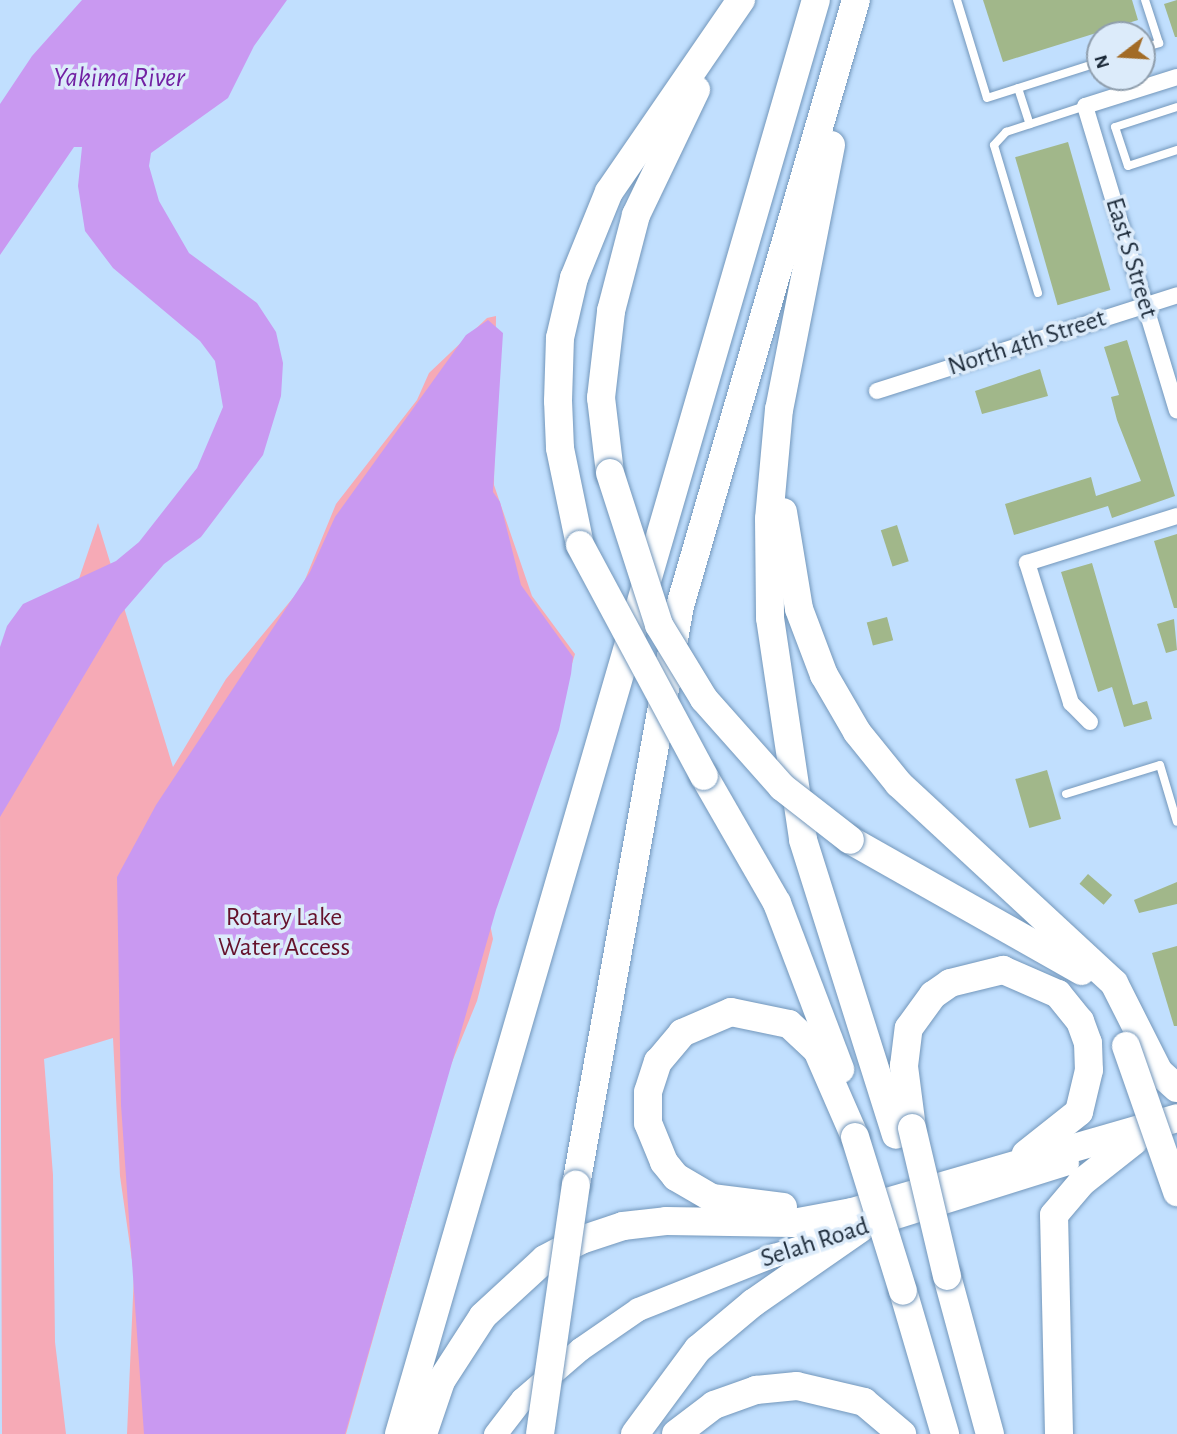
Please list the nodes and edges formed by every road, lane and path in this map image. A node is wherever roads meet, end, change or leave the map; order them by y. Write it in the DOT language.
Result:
graph roads {
  1 [pos="741,0"];
  2 [pos="748,0"];
  3 [pos="816,0"];
  4 [pos="858,0"];
  5 [pos="957,0"];
  6 [pos="1146,0"];
  7 [pos="1152,21"];
  8 [pos="1086,66"];
  9 [pos="1177,77"];
  10 [pos="1018,88"];
  11 [pos="1084,106"];
  12 [pos="1177,107"];
  13 [pos="1030,124"];
  14 [pos="1177,150"];
  15 [pos="1038,293"];
  16 [pos="1177,295"];
  17 [pos="1144,305"];
  18 [pos="877,391"];
  19 [pos="779,409"];
  20 [pos="1177,410"];
  21 [pos="1177,516"];
  22 [pos="1090,722"];
  23 [pos="1066,794"];
  24 [pos="1177,822"];
  25 [pos="1177,1088"];
  26 [pos="1177,1118"];
  27 [pos="1177,1128"];
  28 [pos="904,1131"];
  29 [pos="855,1137"];
  30 [pos="1134,1141"];
  31 [pos="962,1190"];
  32 [pos="1177,1192"];
  33 [pos="831,1214"];
  34 [pos="861,1228"];
  35 [pos="1055,1394"];
  36 [pos="990,1433"];
  37 [pos="399,1434"];
  38 [pos="423,1434"];
  39 [pos="495,1434"];
  40 [pos="540,1434"];
  41 [pos="635,1434"];
  42 [pos="676,1434"];
  43 [pos="902,1434"];
  44 [pos="945,1434"];
  45 [pos="1059,1434"];
  46 [pos="1064,1434"];
  1 -- 29 [label="highway, bridge"];
  2 -- 32 [label="highway, bridge"];
  3 -- 37 [label="highway"];
  4 -- 19 [label="highway"];
  4 -- 40 [label="highway, bridge"];
  5 -- 10 [label="lane"];
  6 -- 7 [label="lane"];
  8 -- 10 [label="lane"];
  9 -- 11 [label="street"];
  10 -- 13 [label="lane"];
  11 -- 13 [label="lane"];
  11 -- 17 [label="street, East S Street"];
  12 -- 14 [label="lane"];
  13 -- 15 [label="lane"];
  16 -- 17 [label="street, North 4th Street"];
  17 -- 18 [label="street, North 4th Street"];
  17 -- 20 [label="street, East S Street"];
  19 -- 25 [label="highway"];
  19 -- 28 [label="highway"];
  21 -- 22 [label="street"];
  23 -- 24 [label="lane"];
  26 -- 31 [label="highway"];
  27 -- 30 [label="main road, Selah Road"];
  28 -- 31 [label="highway"];
  28 -- 36 [label="highway"];
  29 -- 33 [label="highway"];
  29 -- 44 [label="highway, bridge"];
  30 -- 31 [label="main road, Selah Road"];
  30 -- 35 [label="highway"];
  31 -- 33 [label="highway"];
  31 -- 34 [label="main road, Selah Road"];
  33 -- 38 [label="highway"];
  34 -- 39 [label="main road, Selah Road"];
  34 -- 41 [label="highway"];
  35 -- 45 [label="highway"];
  35 -- 46 [label="highway"];
  42 -- 43 [label="highway"];
}
